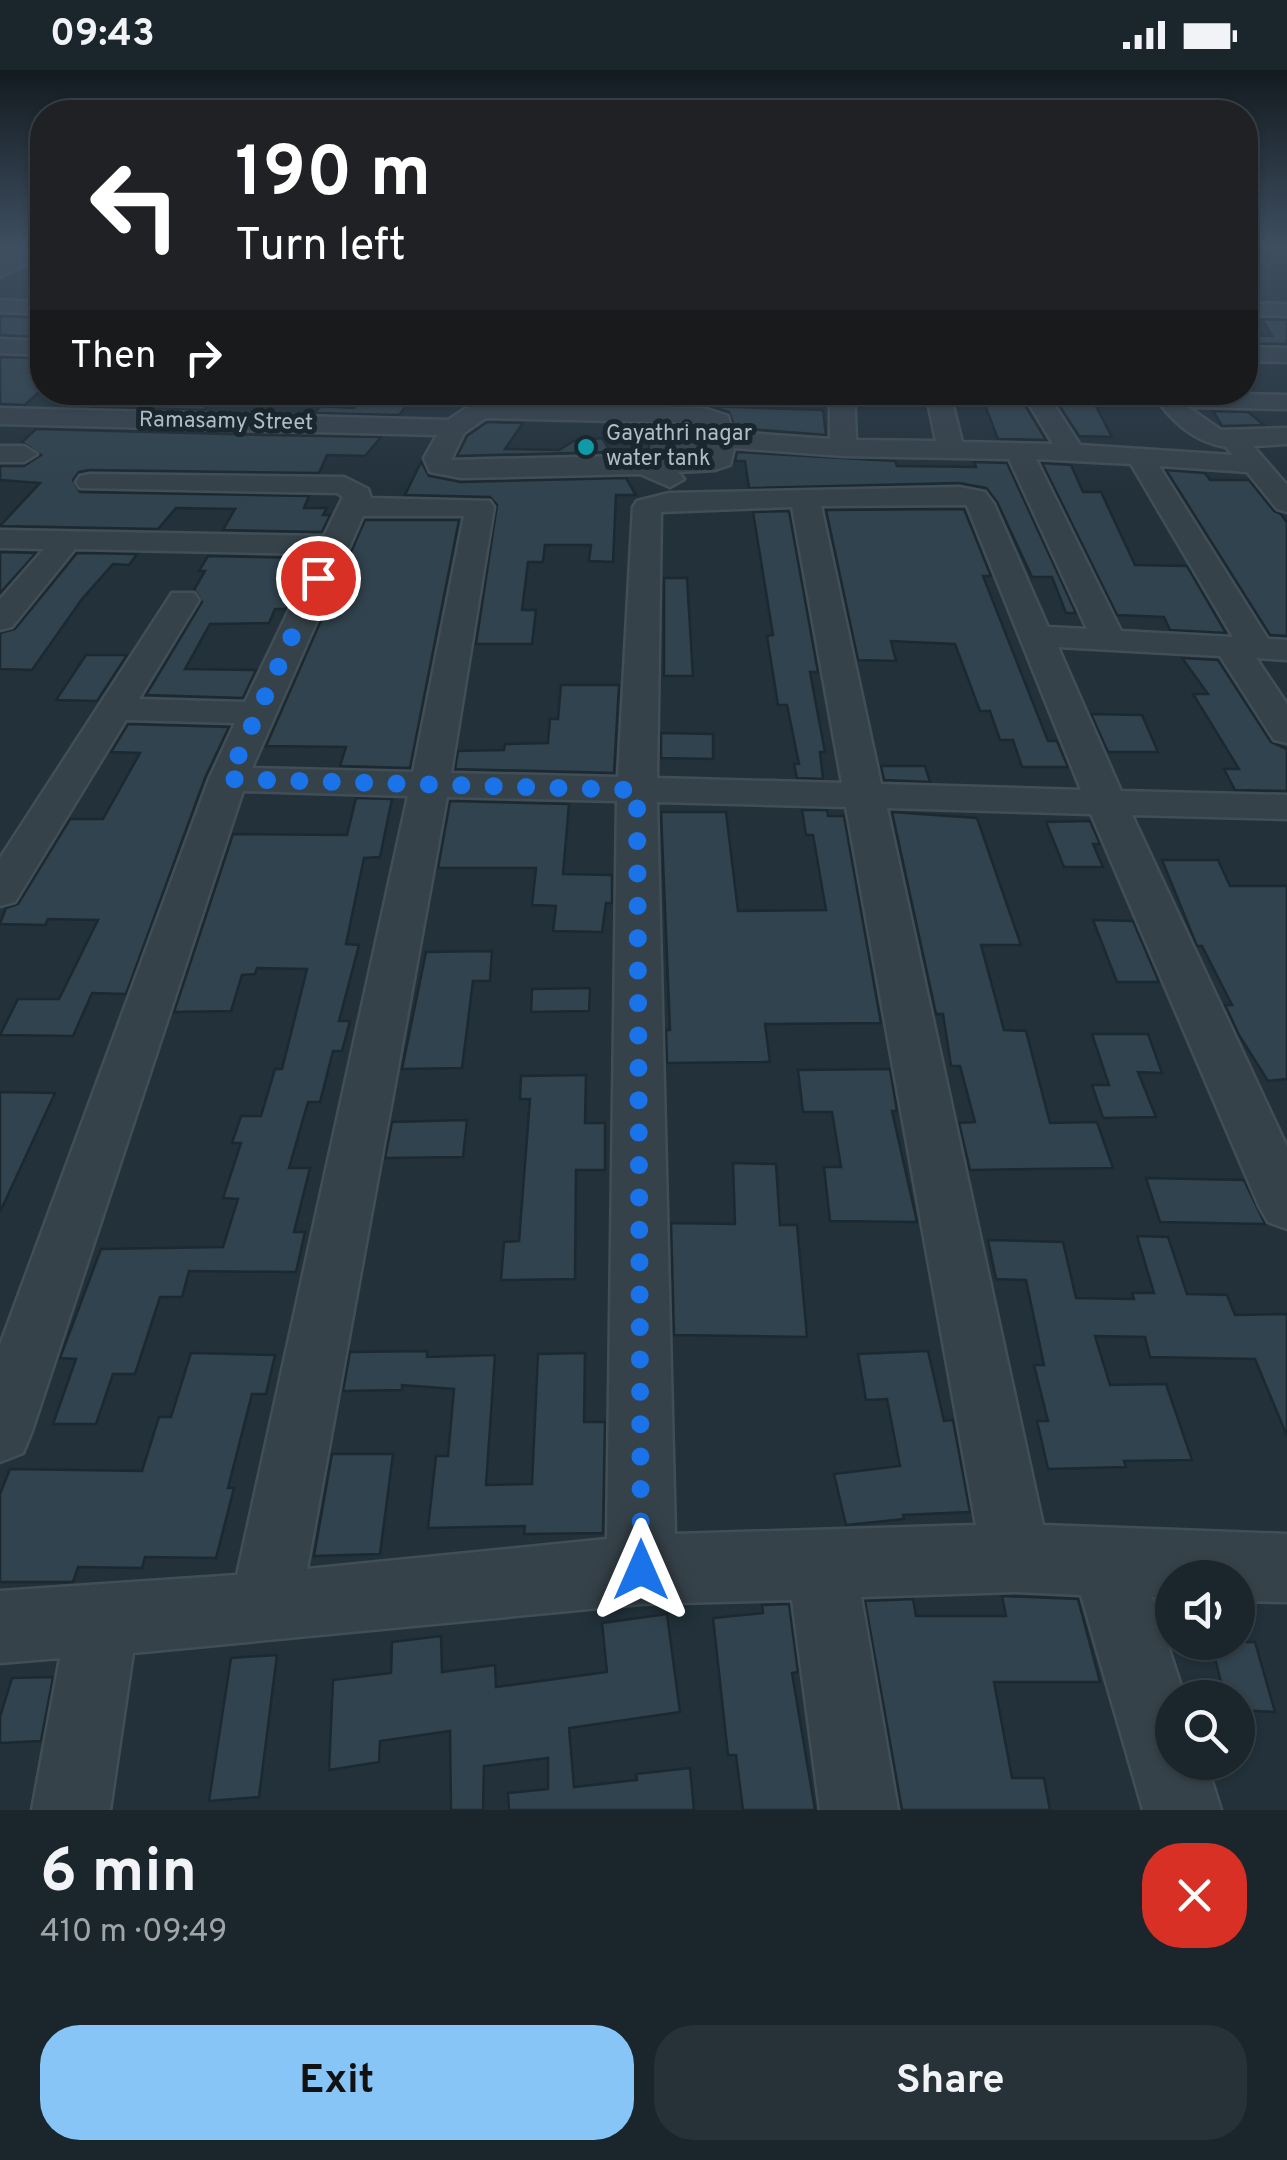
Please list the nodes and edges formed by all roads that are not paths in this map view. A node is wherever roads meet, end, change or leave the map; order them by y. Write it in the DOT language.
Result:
graph roads {
  1 [pos="0,346"];
  2 [pos="30,347"];
  3 [pos="1258,355"];
  4 [pos="1287,356"];
  5 [pos="1258,401"];
  6 [pos="1287,402"];
  7 [pos="264,405"];
  8 [pos="542,405"];
  9 [pos="842,405"];
  10 [pos="941,405"];
  11 [pos="1042,405"];
  12 [pos="1174,405"];
  13 [pos="552,412"];
  14 [pos="0,416"];
  15 [pos="253,422"];
  16 [pos="453,428"];
  17 [pos="1287,436"];
  18 [pos="720,439"];
  19 [pos="1233,440"];
  20 [pos="843,448"];
  21 [pos="951,449"];
  22 [pos="1018,450"];
  23 [pos="1070,452"];
  24 [pos="1138,456"];
  25 [pos="1256,465"];
  26 [pos="645,466"];
  27 [pos="90,482"];
  28 [pos="204,484"];
  29 [pos="1036,488"];
  30 [pos="969,496"];
  31 [pos="805,499"];
  32 [pos="707,500"];
  33 [pos="1287,503"];
  34 [pos="343,526"];
  35 [pos="0,539"];
  36 [pos="67,540"];
  37 [pos="0,572"];
  38 [pos="37,574"];
  39 [pos="182,600"];
  40 [pos="0,620"];
  41 [pos="1036,636"];
  42 [pos="1109,641"];
  43 [pos="1258,649"];
  44 [pos="115,709"];
  45 [pos="259,712"];
  46 [pos="1287,732"];
  47 [pos="228,779"];
  48 [pos="430,784"];
  49 [pos="637,790"];
  50 [pos="864,796"];
  51 [pos="1106,802"];
  52 [pos="1287,806"];
  53 [pos="0,892"];
  54 [pos="1287,1206"];
  55 [pos="0,1431"];
  56 [pos="1016,1558"];
  57 [pos="1106,1561"];
  58 [pos="820,1562"];
  59 [pos="1287,1568"];
  60 [pos="641,1570"];
  61 [pos="265,1608"];
  62 [pos="102,1620"];
  63 [pos="0,1627"];
  64 [pos="71,1810"];
  65 [pos="860,1810"];
  66 [pos="1182,1810"];
  1 -- 2 [label="street"];
  3 -- 4 [label="street"];
  5 -- 6 [label="street"];
  7 -- 15 [label="street"];
  8 -- 13 [label="street"];
  9 -- 20 [label="street"];
  10 -- 21 [label="street"];
  11 -- 23 [label="street"];
  12 -- 19 [label="street"];
  13 -- 16 [label="street"];
  13 -- 18 [label="street"];
  14 -- 15 [label="street, Ramasamy Street"];
  15 -- 16 [label="street, Ramasamy Street"];
  15 -- 28 [label="street"];
  16 -- 26 [label="street"];
  17 -- 19 [label="street"];
  18 -- 20 [label="street"];
  18 -- 26 [label="street"];
  19 -- 25 [label="street"];
  20 -- 21 [label="street"];
  21 -- 22 [label="street"];
  22 -- 23 [label="street"];
  22 -- 29 [label="street"];
  23 -- 24 [label="street"];
  24 -- 25 [label="street"];
  24 -- 43 [label="street"];
  25 -- 33 [label="street"];
  26 -- 32 [label="street"];
  27 -- 28 [label="street"];
  28 -- 34 [label="street"];
  29 -- 30 [label="street"];
  29 -- 42 [label="street"];
  30 -- 31 [label="street"];
  30 -- 41 [label="street"];
  31 -- 32 [label="street"];
  31 -- 50 [label="street"];
  32 -- 49 [label="street"];
  34 -- 36 [label="street"];
  34 -- 45 [label="street"];
  34 -- 48 [label="street"];
  35 -- 36 [label="street"];
  36 -- 38 [label="street"];
  37 -- 38 [label="street"];
  38 -- 40 [label="street"];
  39 -- 44 [label="street"];
  41 -- 42 [label="street"];
  41 -- 51 [label="street"];
  42 -- 43 [label="street"];
  43 -- 46 [label="street"];
  44 -- 45 [label="street"];
  44 -- 53 [label="street"];
  45 -- 47 [label="street"];
  47 -- 48 [label="street"];
  47 -- 55 [label="street"];
  48 -- 49 [label="street"];
  48 -- 61 [label="street"];
  49 -- 50 [label="street"];
  49 -- 60 [label="street"];
  50 -- 51 [label="street"];
  50 -- 56 [label="street"];
  51 -- 52 [label="street"];
  51 -- 54 [label="street"];
  56 -- 57 [label="street"];
  56 -- 58 [label="street"];
  57 -- 59 [label="street"];
  57 -- 66 [label="street"];
  58 -- 60 [label="street"];
  58 -- 65 [label="street"];
  60 -- 61 [label="street"];
  61 -- 62 [label="street"];
  62 -- 63 [label="street"];
  62 -- 64 [label="street"];
}
